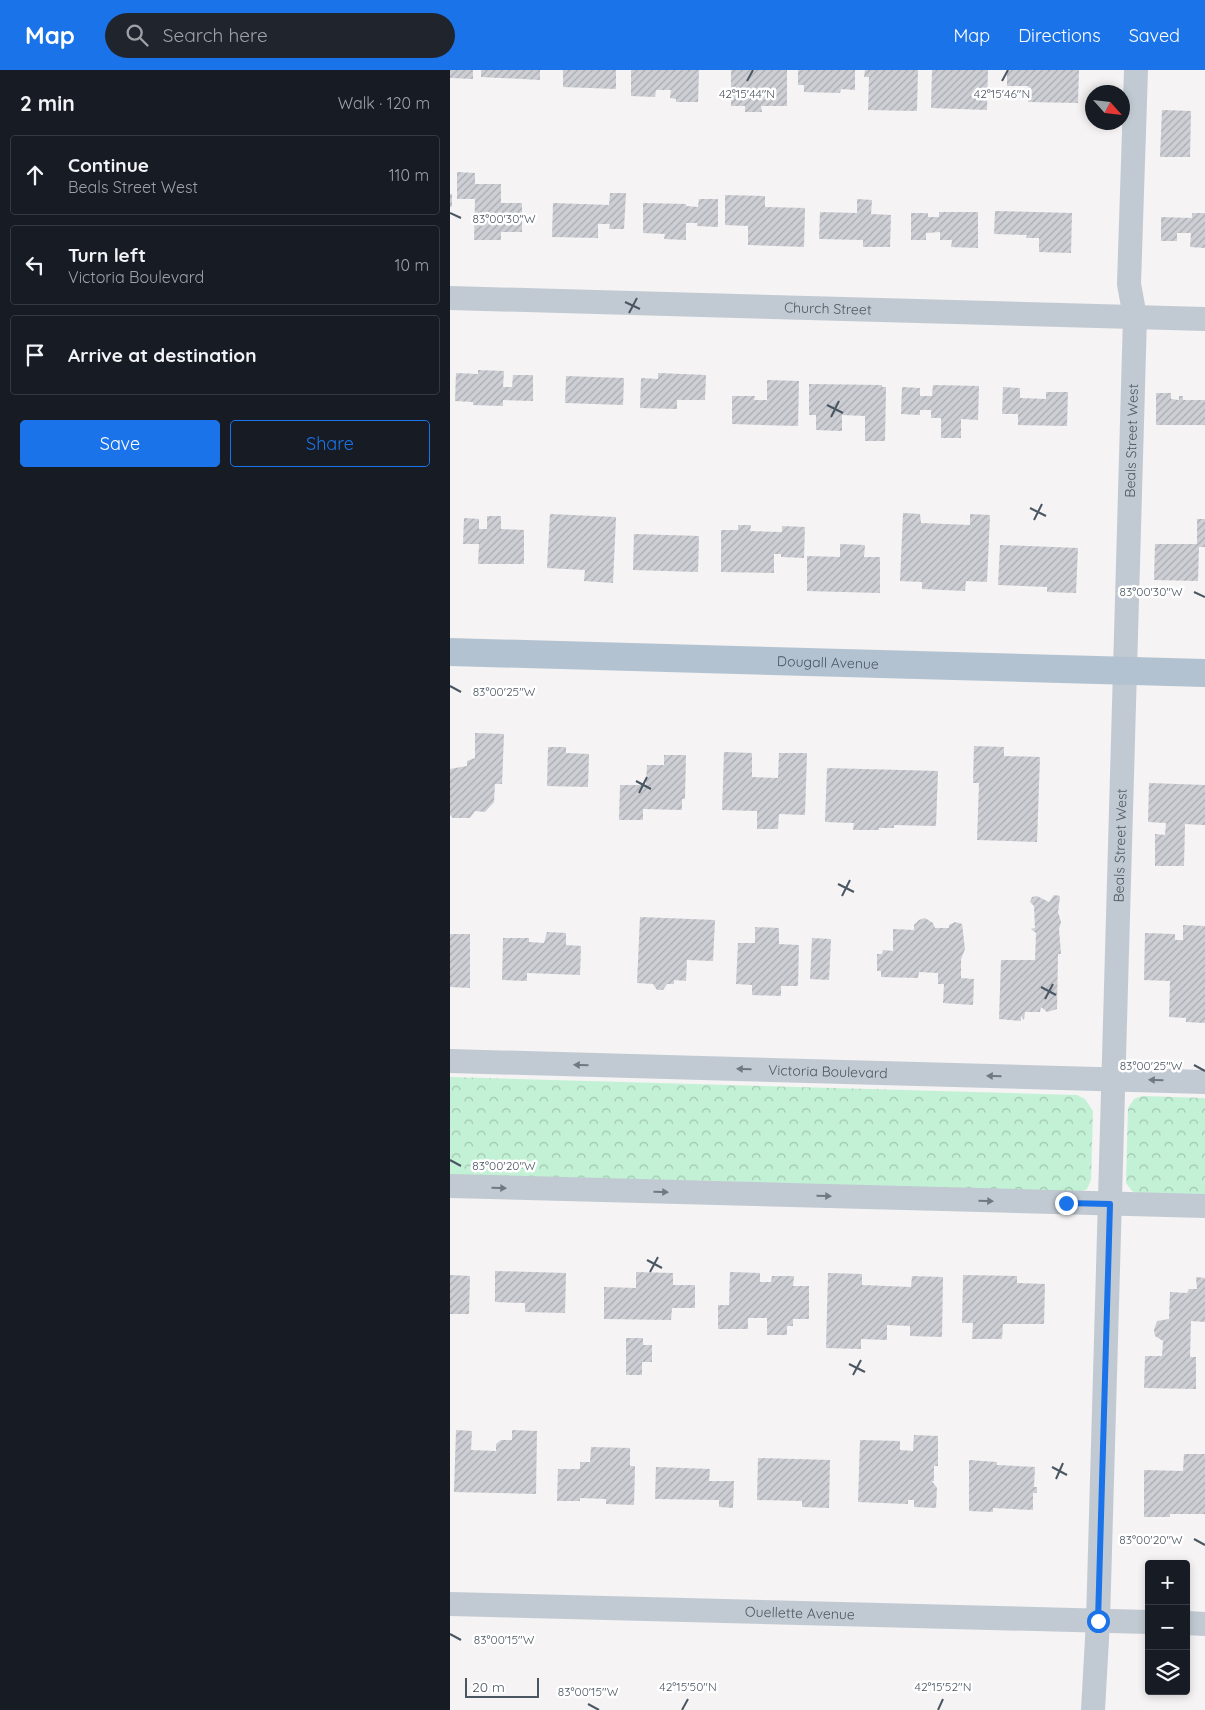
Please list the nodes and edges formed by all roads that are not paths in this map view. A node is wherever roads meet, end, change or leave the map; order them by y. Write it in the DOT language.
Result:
graph roads {
  1 [pos="1136,70"];
  2 [pos="450,298"];
  3 [pos="1135,317"];
  4 [pos="1205,319"];
  5 [pos="450,652"];
  6 [pos="1125,671"];
  7 [pos="1205,674"];
  8 [pos="450,1061"];
  9 [pos="1113,1079"];
  10 [pos="1205,1082"];
  11 [pos="450,1186"];
  12 [pos="1110,1204"];
  13 [pos="1205,1206"];
  14 [pos="450,1604"];
  15 [pos="1098,1621"];
  16 [pos="1145,1622"];
  17 [pos="1190,1623"];
  18 [pos="1205,1624"];
  19 [pos="1093,1710"];
  1 -- 3 [label="street, Beals Street West"];
  2 -- 3 [label="street, Church Street"];
  3 -- 4 [label="street, Church Street"];
  3 -- 6 [label="street, Beals Street West"];
  5 -- 6 [label="main road, Dougall Avenue"];
  6 -- 7 [label="main road, Dougall Avenue"];
  6 -- 9 [label="street, Beals Street West"];
  9 -- 8 [label="street, Victoria Boulevard, one-way"];
  10 -- 9 [label="street, Victoria Boulevard, one-way"];
  9 -- 12 [label="street, Beals Street West"];
  11 -- 12 [label="street, one-way"];
  12 -- 13 [label="street"];
  12 -- 15 [label="street, Beals Street West"];
  14 -- 15 [label="street, Ouellette Avenue"];
  15 -- 16 [label="street, Ouellette Avenue"];
  15 -- 19 [label="street, Beals Street West"];
  17 -- 18 [label="street"];
}
